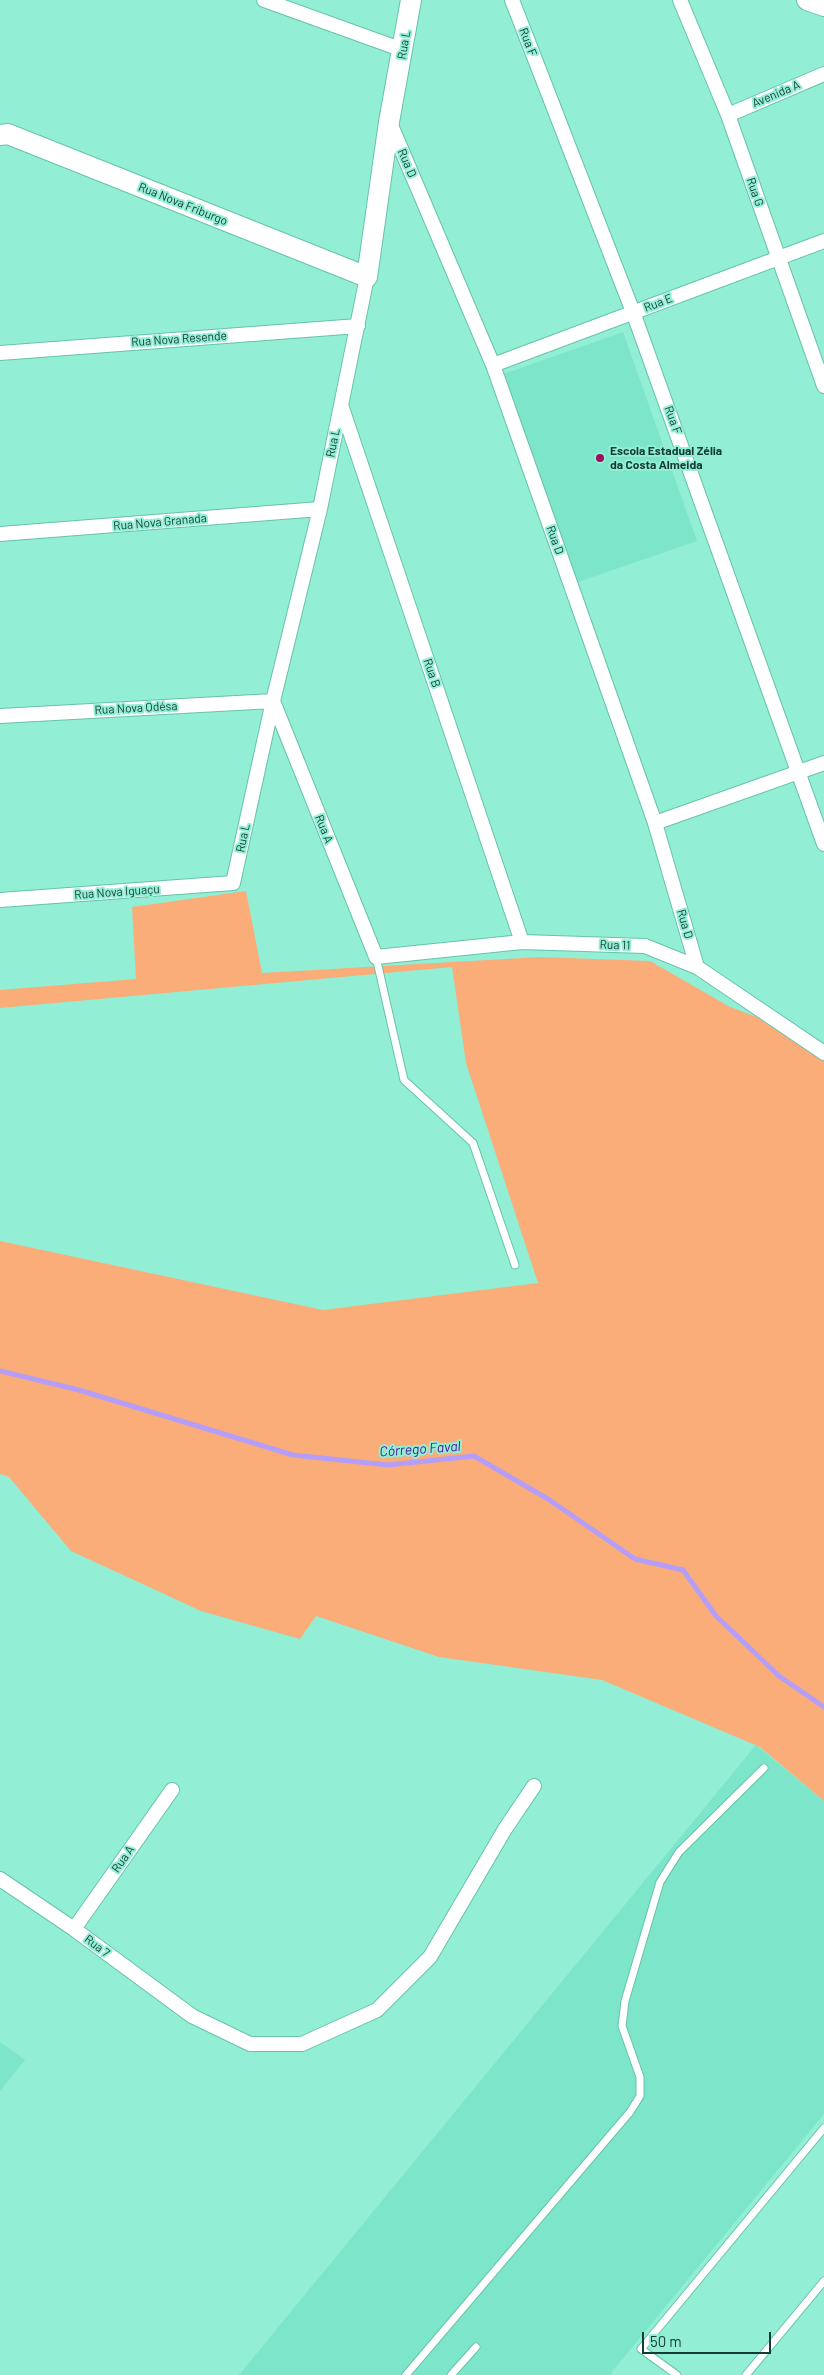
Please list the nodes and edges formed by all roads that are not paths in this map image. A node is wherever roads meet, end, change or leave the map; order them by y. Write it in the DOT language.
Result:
graph roads {
  1 [pos="264,0"];
  2 [pos="411,0"];
  3 [pos="512,0"];
  4 [pos="680,0"];
  5 [pos="807,0"];
  6 [pos="824,6"];
  7 [pos="403,50"];
  8 [pos="824,74"];
  9 [pos="728,115"];
  10 [pos="389,122"];
  11 [pos="3,133"];
  12 [pos="824,241"];
  13 [pos="778,258"];
  14 [pos="367,277"];
  15 [pos="633,312"];
  16 [pos="358,326"];
  17 [pos="0,353"];
  18 [pos="493,365"];
  19 [pos="824,386"];
  20 [pos="341,405"];
  21 [pos="320,509"];
  22 [pos="0,534"];
  23 [pos="273,701"];
  24 [pos="0,716"];
  25 [pos="824,763"];
  26 [pos="800,772"];
  27 [pos="655,823"];
  28 [pos="824,844"];
  29 [pos="234,883"];
  30 [pos="0,900"];
  31 [pos="522,942"];
  32 [pos="376,957"];
  33 [pos="697,967"];
  34 [pos="824,1053"];
  35 [pos="516,1265"];
  36 [pos="764,1768"];
  37 [pos="534,1786"];
  38 [pos="172,1790"];
  39 [pos="0,1879"];
  40 [pos="74,1929"];
  41 [pos="824,2128"];
  42 [pos="824,2281"];
  43 [pos="476,2347"];
  44 [pos="406,2375"];
  45 [pos="451,2375"];
  46 [pos="676,2375"];
  47 [pos="746,2375"];
  1 -- 7 [label="street"];
  2 -- 7 [label="street, Rua L"];
  3 -- 15 [label="street, Rua F"];
  4 -- 9 [label="street, Rua G"];
  5 -- 6 [label="street"];
  7 -- 10 [label="street, Rua L"];
  8 -- 9 [label="street, Avenida A"];
  9 -- 13 [label="street, Rua G"];
  10 -- 14 [label="street, Rua L"];
  10 -- 18 [label="street, Rua D"];
  11 -- 14 [label="street, Rua Nova Friburgo"];
  12 -- 13 [label="street, Rua E"];
  13 -- 15 [label="street, Rua E"];
  13 -- 19 [label="street, Rua G"];
  14 -- 16 [label="street, Rua L"];
  15 -- 18 [label="street, Rua E"];
  15 -- 26 [label="street, Rua F"];
  16 -- 17 [label="street, Rua Nova Resende"];
  16 -- 20 [label="street, Rua L"];
  18 -- 27 [label="street, Rua D"];
  20 -- 21 [label="street, Rua L"];
  20 -- 31 [label="street, Rua B"];
  21 -- 22 [label="street, Rua Nova Granada"];
  21 -- 23 [label="street, Rua L"];
  23 -- 24 [label="street, Rua Nova Odésa"];
  23 -- 29 [label="street, Rua L"];
  23 -- 32 [label="street, Rua A"];
  25 -- 26 [label="street"];
  26 -- 27 [label="street"];
  26 -- 28 [label="street, Rua F"];
  27 -- 33 [label="street, Rua D"];
  29 -- 30 [label="street, Rua Nova Iguaçu"];
  31 -- 32 [label="street, Rua 11"];
  31 -- 33 [label="street, Rua 11"];
  32 -- 35 [label="lane"];
  33 -- 34 [label="street, Rua 11"];
  36 -- 44 [label="lane"];
  37 -- 40 [label="street, Rua 7"];
  38 -- 40 [label="street, Rua A"];
  39 -- 40 [label="street, Rua 7"];
  41 -- 46 [label="lane"];
  42 -- 47 [label="lane"];
  43 -- 45 [label="lane"];
}
